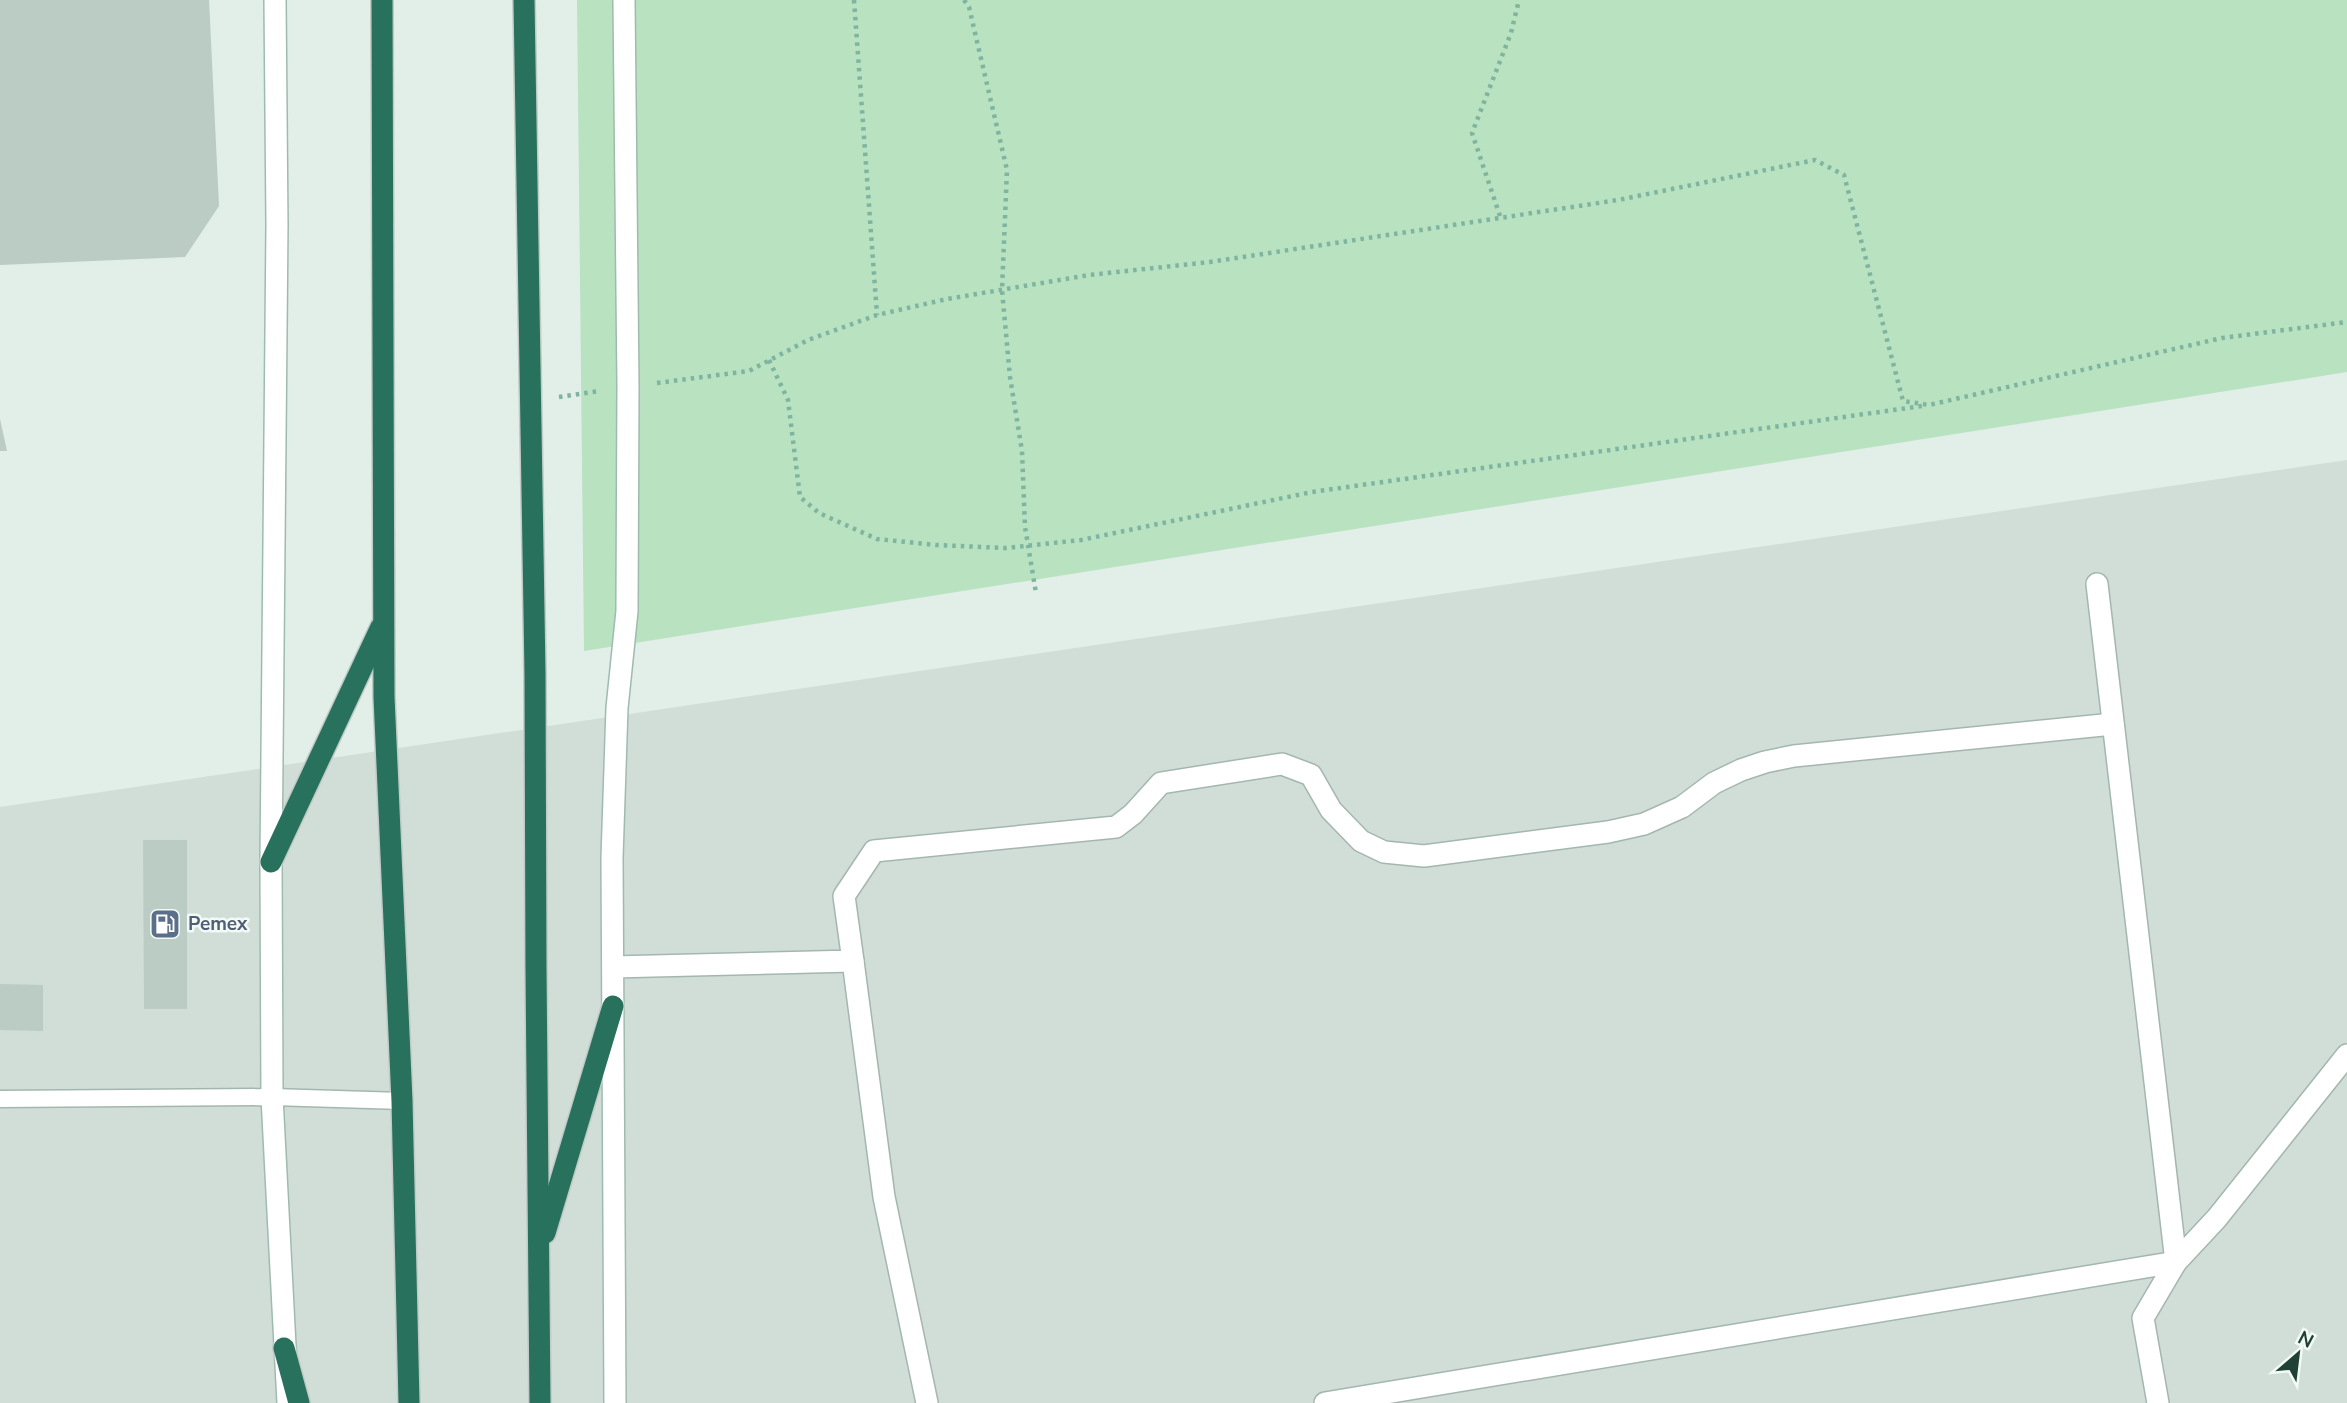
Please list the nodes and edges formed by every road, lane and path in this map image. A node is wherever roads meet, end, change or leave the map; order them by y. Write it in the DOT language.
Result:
graph roads {
  1 [pos="275,0"];
  2 [pos="382,0"];
  3 [pos="524,0"];
  4 [pos="624,0"];
  5 [pos="854,0"];
  6 [pos="964,0"];
  7 [pos="1519,0"];
  8 [pos="1500,216"];
  9 [pos="1002,290"];
  10 [pos="877,315"];
  11 [pos="2347,323"];
  12 [pos="769,360"];
  13 [pos="628,387"];
  14 [pos="531,401"];
  15 [pos="1929,405"];
  16 [pos="1028,545"];
  17 [pos="2097,584"];
  18 [pos="1036,593"];
  19 [pos="384,619"];
  20 [pos="2113,724"];
  21 [pos="271,862"];
  22 [pos="853,961"];
  23 [pos="613,967"];
  24 [pos="613,1006"];
  25 [pos="2347,1055"];
  26 [pos="272,1097"];
  27 [pos="0,1099"];
  28 [pos="402,1101"];
  29 [pos="540,1252"];
  30 [pos="2176,1262"];
  31 [pos="284,1348"];
  32 [pos="288,1403"];
  33 [pos="299,1403"];
  34 [pos="409,1403"];
  35 [pos="540,1403"];
  36 [pos="615,1403"];
  37 [pos="927,1403"];
  38 [pos="1325,1403"];
  39 [pos="2158,1403"];
  1 -- 21 [label="street"];
  2 -- 19 [label="highway"];
  3 -- 14 [label="highway"];
  4 -- 13 [label="street"];
  5 -- 10 [label="path"];
  6 -- 9 [label="path"];
  7 -- 8 [label="path"];
  8 -- 9 [label="path"];
  8 -- 15 [label="path"];
  9 -- 10 [label="path"];
  9 -- 16 [label="path"];
  10 -- 12 [label="path"];
  11 -- 15 [label="path"];
  12 -- 13 [label="path"];
  12 -- 16 [label="path"];
  13 -- 14 [label="path"];
  13 -- 23 [label="street"];
  14 -- 29 [label="highway"];
  15 -- 16 [label="path"];
  16 -- 18 [label="path"];
  17 -- 20 [label="street"];
  19 -- 21 [label="highway"];
  19 -- 28 [label="highway"];
  20 -- 22 [label="street"];
  20 -- 30 [label="street"];
  21 -- 26 [label="street"];
  22 -- 23 [label="street"];
  22 -- 37 [label="street"];
  23 -- 24 [label="street"];
  24 -- 29 [label="highway"];
  24 -- 36 [label="street"];
  25 -- 30 [label="street"];
  26 -- 27 [label="lane"];
  26 -- 28 [label="lane"];
  26 -- 31 [label="street"];
  28 -- 34 [label="highway"];
  29 -- 35 [label="highway"];
  30 -- 38 [label="street"];
  30 -- 39 [label="street"];
  31 -- 32 [label="street"];
  31 -- 33 [label="highway"];
}
